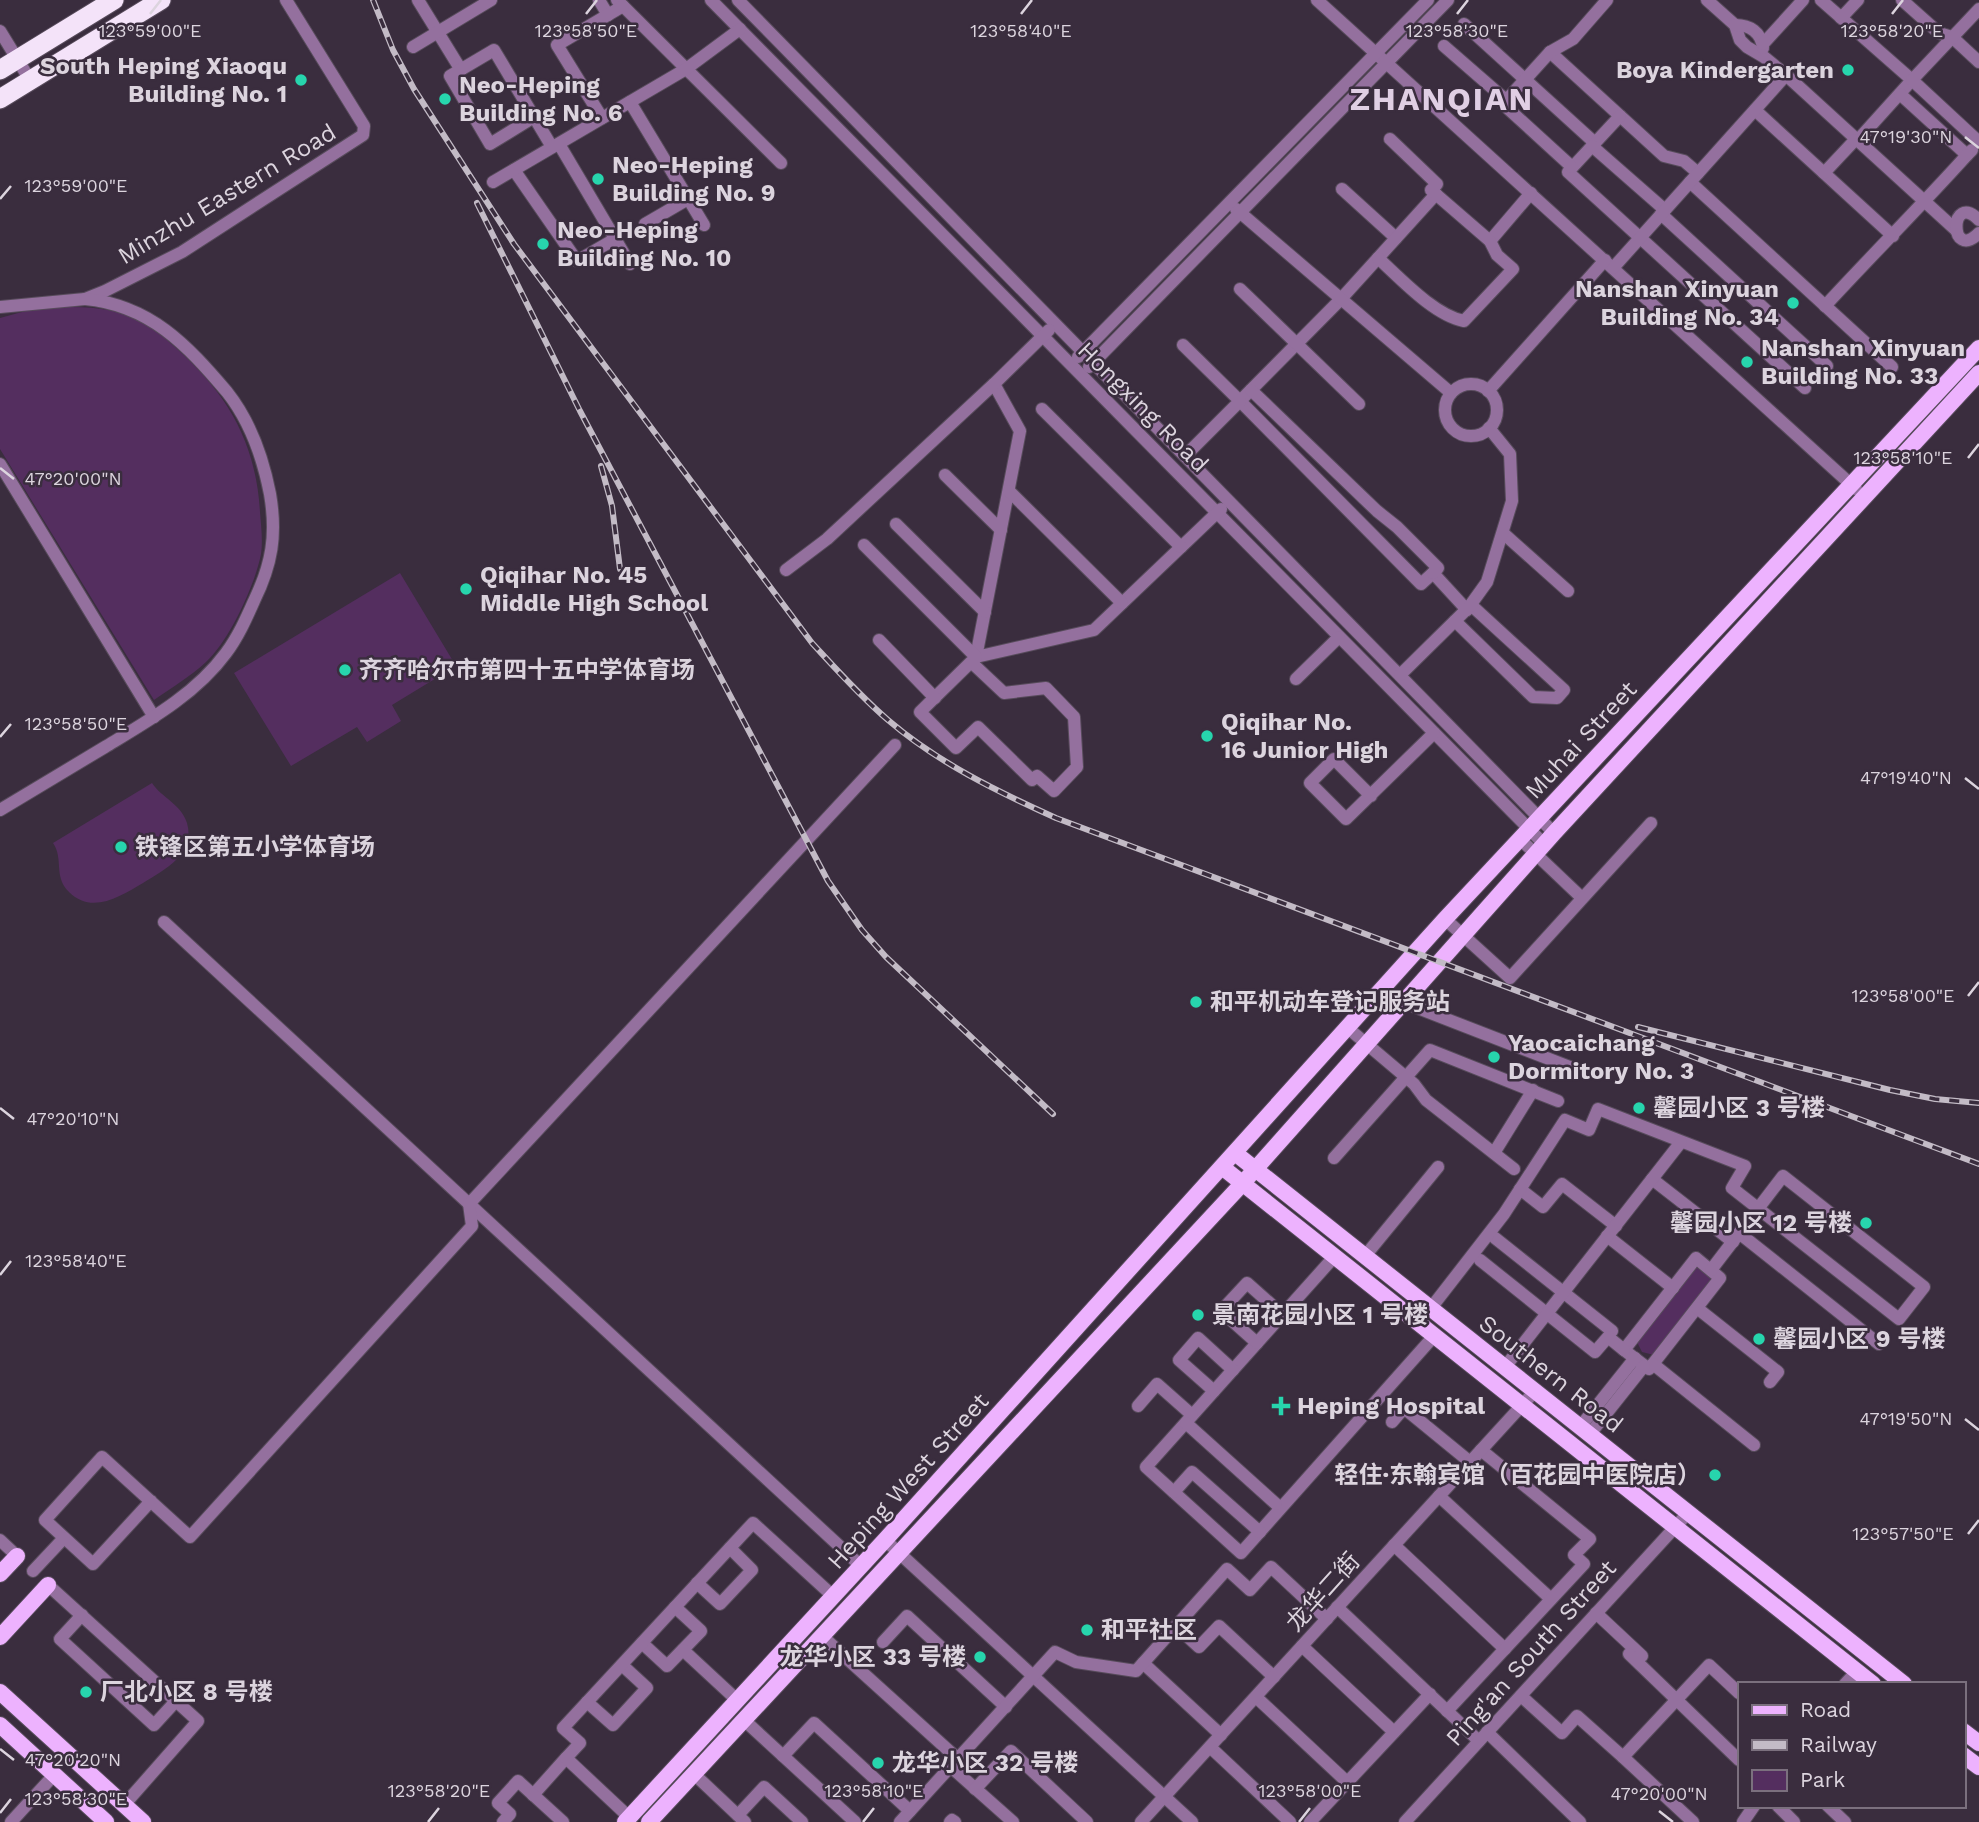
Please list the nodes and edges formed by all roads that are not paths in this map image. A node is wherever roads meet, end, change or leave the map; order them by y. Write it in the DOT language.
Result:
graph roads {
  1 [pos="114,0"];
  2 [pos="161,0"];
  3 [pos="286,0"];
  4 [pos="418,0"];
  5 [pos="599,0"];
  6 [pos="711,0"];
  7 [pos="738,0"];
  8 [pos="1317,0"];
  9 [pos="1428,0"];
  10 [pos="1448,0"];
  11 [pos="1607,0"];
  12 [pos="1707,0"];
  13 [pos="1803,0"];
  14 [pos="1821,0"];
  15 [pos="1858,0"];
  16 [pos="1902,0"];
  17 [pos="484,2"];
  18 [pos="620,3"];
  19 [pos="1979,9"];
  20 [pos="608,15"];
  21 [pos="1841,18"];
  22 [pos="1464,24"];
  23 [pos="740,29"];
  24 [pos="0,31"];
  25 [pos="438,32"];
  26 [pos="1952,37"];
  27 [pos="1444,46"];
  28 [pos="413,47"];
  29 [pos="1763,50"];
  30 [pos="1550,52"];
  31 [pos="1381,57"];
  32 [pos="17,59"];
  33 [pos="1979,62"];
  34 [pos="686,69"];
  35 [pos="0,70"];
  36 [pos="461,70"];
  37 [pos="1786,75"];
  38 [pos="1525,79"];
  39 [pos="30,80"];
  40 [pos="1912,80"];
  41 [pos="1900,94"];
  42 [pos="0,99"];
  43 [pos="1506,100"];
  44 [pos="630,102"];
  45 [pos="1755,110"];
  46 [pos="1619,116"];
  47 [pos="534,117"];
  48 [pos="602,118"];
  49 [pos="1390,139"];
  50 [pos="1856,141"];
  51 [pos="1979,142"];
  52 [pos="1593,144"];
  53 [pos="555,146"];
  54 [pos="1967,155"];
  55 [pos="781,163"];
  56 [pos="1572,167"];
  57 [pos="514,170"];
  58 [pos="1824,173"];
  59 [pos="1694,177"];
  60 [pos="493,182"];
  61 [pos="1342,189"];
  62 [pos="1531,193"];
  63 [pos="1436,194"];
  64 [pos="688,199"];
  65 [pos="1924,202"];
  66 [pos="1229,203"];
  67 [pos="1240,212"];
  68 [pos="1663,212"];
  69 [pos="1979,220"];
  70 [pos="645,224"];
  71 [pos="704,225"];
  72 [pos="1955,230"];
  73 [pos="1979,233"];
  74 [pos="1894,236"];
  75 [pos="1396,238"];
  76 [pos="1640,238"];
  77 [pos="615,239"];
  78 [pos="1490,241"];
  79 [pos="1378,258"];
  80 [pos="630,264"];
  81 [pos="1609,264"];
  82 [pos="1240,289"];
  83 [pos="85,299"];
  84 [pos="1340,300"];
  85 [pos="1825,306"];
  86 [pos="0,307"];
  87 [pos="1055,324"];
  88 [pos="1043,336"];
  89 [pos="1297,344"];
  90 [pos="1183,345"];
  91 [pos="1979,348"];
  92 [pos="1082,352"];
  93 [pos="1093,363"];
  94 [pos="1071,364"];
  95 [pos="1827,366"];
  96 [pos="1892,367"];
  97 [pos="1979,373"];
  98 [pos="1082,375"];
  99 [pos="994,384"];
  100 [pos="1805,388"];
  101 [pos="1251,390"];
  102 [pos="1488,391"];
  103 [pos="1451,393"];
  104 [pos="1240,401"];
  105 [pos="1359,404"];
  106 [pos="1042,409"];
  107 [pos="1489,428"];
  108 [pos="1314,451"];
  109 [pos="1185,456"];
  110 [pos="1296,458"];
  111 [pos="0,464"];
  112 [pos="945,475"];
  113 [pos="1852,485"];
  114 [pos="1009,491"];
  115 [pos="1864,497"];
  116 [pos="1229,501"];
  117 [pos="1217,513"];
  118 [pos="896,524"];
  119 [pos="1397,527"];
  120 [pos="1001,530"];
  121 [pos="1503,533"];
  122 [pos="1380,543"];
  123 [pos="864,545"];
  124 [pos="1181,547"];
  125 [pos="786,570"];
  126 [pos="1433,573"];
  127 [pos="1568,592"];
  128 [pos="1122,603"];
  129 [pos="1469,607"];
  130 [pos="985,612"];
  131 [pos="1455,621"];
  132 [pos="1339,637"];
  133 [pos="879,640"];
  134 [pos="974,660"];
  135 [pos="1400,675"];
  136 [pos="1296,679"];
  137 [pos="935,698"];
  138 [pos="154,717"];
  139 [pos="1434,733"];
  140 [pos="895,746"];
  141 [pos="1371,796"];
  142 [pos="0,810"];
  143 [pos="1651,823"];
  144 [pos="1530,829"];
  145 [pos="1544,844"];
  146 [pos="1582,898"];
  147 [pos="1445,919"];
  148 [pos="164,922"];
  149 [pos="1463,935"];
  150 [pos="1379,993"];
  151 [pos="1404,1002"];
  152 [pos="1349,1029"];
  153 [pos="1367,1044"];
  154 [pos="1575,1069"];
  155 [pos="1406,1077"];
  156 [pos="1533,1090"];
  157 [pos="1558,1101"];
  158 [pos="1681,1142"];
  159 [pos="1235,1153"];
  160 [pos="1494,1153"];
  161 [pos="1334,1158"];
  162 [pos="1222,1167"];
  163 [pos="1438,1167"];
  164 [pos="1255,1169"];
  165 [pos="1514,1169"];
  166 [pos="1652,1179"];
  167 [pos="1242,1184"];
  168 [pos="1520,1189"];
  169 [pos="469,1204"];
  170 [pos="1759,1208"];
  171 [pos="1611,1231"];
  172 [pos="1495,1238"];
  173 [pos="1736,1238"];
  174 [pos="1334,1256"];
  175 [pos="1364,1256"];
  176 [pos="1480,1260"];
  177 [pos="1711,1270"];
  178 [pos="1673,1288"];
  179 [pos="1563,1292"];
  180 [pos="1431,1308"];
  181 [pos="1697,1308"];
  182 [pos="1547,1313"];
  183 [pos="1282,1314"];
  184 [pos="1610,1334"];
  185 [pos="1434,1336"];
  186 [pos="1257,1343"];
  187 [pos="1879,1344"];
  188 [pos="1637,1357"];
  189 [pos="1505,1367"];
  190 [pos="1233,1370"];
  191 [pos="1770,1382"];
  192 [pos="1536,1390"];
  193 [pos="1213,1391"];
  194 [pos="1522,1405"];
  195 [pos="1138,1406"];
  196 [pos="1189,1419"];
  197 [pos="1392,1422"];
  198 [pos="1585,1431"];
  199 [pos="1754,1445"];
  200 [pos="1481,1450"];
  201 [pos="1470,1462"];
  202 [pos="1174,1492"];
  203 [pos="1439,1496"];
  204 [pos="150,1501"];
  205 [pos="1276,1504"];
  206 [pos="1688,1513"];
  207 [pos="1675,1527"];
  208 [pos="1260,1532"];
  209 [pos="64,1538"];
  210 [pos="0,1540"];
  211 [pos="886,1540"];
  212 [pos="1394,1545"];
  213 [pos="730,1548"];
  214 [pos="900,1553"];
  215 [pos="17,1556"];
  216 [pos="861,1566"];
  217 [pos="33,1571"];
  218 [pos="0,1574"];
  219 [pos="697,1583"];
  220 [pos="48,1585"];
  221 [pos="833,1596"];
  222 [pos="1551,1598"];
  223 [pos="675,1607"];
  224 [pos="1337,1607"];
  225 [pos="1596,1614"];
  226 [pos="82,1615"];
  227 [pos="1327,1619"];
  228 [pos="1176,1626"];
  229 [pos="822,1636"];
  230 [pos="0,1637"];
  231 [pos="883,1642"];
  232 [pos="642,1643"];
  233 [pos="1302,1646"];
  234 [pos="1505,1649"];
  235 [pos="683,1650"];
  236 [pos="1629,1654"];
  237 [pos="1143,1663"];
  238 [pos="622,1665"];
  239 [pos="1857,1671"];
  240 [pos="1034,1676"];
  241 [pos="1274,1677"];
  242 [pos="1847,1682"];
  243 [pos="1871,1682"];
  244 [pos="1901,1682"];
  245 [pos="0,1692"];
  246 [pos="1738,1692"];
  247 [pos="1677,1693"];
  248 [pos="1430,1694"];
  249 [pos="1521,1696"];
  250 [pos="1256,1697"];
  251 [pos="737,1700"];
  252 [pos="176,1701"];
  253 [pos="587,1702"];
  254 [pos="1006,1706"];
  255 [pos="1447,1711"];
  256 [pos="744,1720"];
  257 [pos="0,1725"];
  258 [pos="1394,1732"];
  259 [pos="1221,1735"];
  260 [pos="1483,1737"];
  261 [pos="1210,1747"];
  262 [pos="783,1756"];
  263 [pos="1623,1757"];
  264 [pos="566,1758"];
  265 [pos="1738,1759"];
  266 [pos="954,1763"];
  267 [pos="694,1774"];
  268 [pos="54,1775"];
  269 [pos="1347,1782"];
  270 [pos="975,1789"];
  271 [pos="533,1794"];
  272 [pos="1164,1797"];
  273 [pos="124,1805"];
  274 [pos="1780,1808"];
  275 [pos="1830,1808"];
  276 [pos="741,1819"];
  277 [pos="904,1819"];
  278 [pos="627,1820"];
  279 [pos="11,1822"];
  280 [pos="106,1822"];
  281 [pos="143,1822"];
  282 [pos="503,1822"];
  283 [pos="563,1822"];
  284 [pos="649,1822"];
  285 [pos="802,1822"];
  286 [pos="855,1822"];
  287 [pos="1013,1822"];
  288 [pos="1087,1822"];
  289 [pos="1142,1822"];
  290 [pos="1192,1822"];
  291 [pos="1290,1822"];
  292 [pos="1310,1822"];
  293 [pos="1405,1822"];
  294 [pos="1580,1822"];
  295 [pos="1693,1822"];
  296 [pos="1794,1822"];
  297 [pos="1845,1822"];
  1 -- 32 [label="highway"];
  2 -- 39 [label="highway"];
  3 -- 83 [label="street, Minzhu Eastern Road"];
  4 -- 25 [label="street"];
  5 -- 20 [label="street"];
  6 -- 23 [label="street, Hongxing Road"];
  7 -- 87 [label="street, Hongxing Road"];
  8 -- 31 [label="street"];
  9 -- 31 [label="street"];
  10 -- 31 [label="street"];
  11 -- 30 [label="street"];
  12 -- 29 [label="street"];
  13 -- 29 [label="street"];
  14 -- 21 [label="street"];
  15 -- 21 [label="street"];
  16 -- 26 [label="street"];
  17 -- 25 [label="street"];
  18 -- 20 [label="street"];
  18 -- 34 [label="street"];
  19 -- 26 [label="street"];
  20 -- 48 [label="street"];
  21 -- 40 [label="street"];
  22 -- 38 [label="street"];
  23 -- 34 [label="street"];
  23 -- 88 [label="street, Hongxing Road"];
  24 -- 32 [label="street"];
  25 -- 28 [label="street"];
  25 -- 36 [label="street"];
  26 -- 33 [label="street"];
  26 -- 40 [label="street"];
  27 -- 43 [label="street"];
  29 -- 37 [label="street"];
  30 -- 38 [label="street"];
  30 -- 46 [label="street"];
  31 -- 62 [label="street"];
  31 -- 66 [label="street"];
  31 -- 67 [label="street"];
  32 -- 35 [label="highway"];
  32 -- 39 [label="street"];
  34 -- 44 [label="street"];
  34 -- 55 [label="street"];
  36 -- 47 [label="street"];
  36 -- 47 [label="street"];
  37 -- 45 [label="street"];
  37 -- 50 [label="street"];
  38 -- 43 [label="street"];
  38 -- 52 [label="street"];
  39 -- 42 [label="highway"];
  40 -- 41 [label="street"];
  40 -- 51 [label="street"];
  41 -- 50 [label="street"];
  41 -- 54 [label="street"];
  43 -- 56 [label="street"];
  44 -- 48 [label="street"];
  44 -- 64 [label="street"];
  45 -- 58 [label="street"];
  45 -- 59 [label="street"];
  46 -- 52 [label="street"];
  46 -- 59 [label="street"];
  47 -- 53 [label="street"];
  48 -- 53 [label="street"];
  49 -- 63 [label="street"];
  50 -- 58 [label="street"];
  50 -- 65 [label="street"];
  51 -- 54 [label="street"];
  52 -- 56 [label="street"];
  52 -- 68 [label="street"];
  53 -- 57 [label="street"];
  53 -- 77 [label="street"];
  54 -- 65 [label="street"];
  56 -- 76 [label="street"];
  57 -- 60 [label="street"];
  57 -- 77 [label="street"];
  58 -- 74 [label="street"];
  59 -- 68 [label="street"];
  59 -- 85 [label="street"];
  61 -- 75 [label="street"];
  62 -- 78 [label="street"];
  62 -- 81 [label="street"];
  63 -- 75 [label="street"];
  63 -- 78 [label="street"];
  64 -- 70 [label="street"];
  64 -- 71 [label="street"];
  65 -- 72 [label="street"];
  65 -- 74 [label="street"];
  66 -- 67 [label="street"];
  66 -- 92 [label="street"];
  67 -- 84 [label="street"];
  67 -- 93 [label="street"];
  68 -- 76 [label="street"];
  68 -- 95 [label="street"];
  69 -- 72 [label="street"];
  72 -- 73 [label="street"];
  74 -- 85 [label="street"];
  75 -- 79 [label="street"];
  76 -- 81 [label="street"];
  76 -- 100 [label="street"];
  77 -- 80 [label="street"];
  78 -- 79 [label="street"];
  79 -- 84 [label="street"];
  81 -- 102 [label="street"];
  81 -- 113 [label="street"];
  82 -- 89 [label="street"];
  83 -- 86 [label="street, Minzhu Eastern Road"];
  83 -- 138 [label="street"];
  84 -- 89 [label="street"];
  84 -- 103 [label="street"];
  85 -- 96 [label="street"];
  87 -- 88 [label="street"];
  87 -- 92 [label="street, Hongxing Road"];
  88 -- 94 [label="street, Hongxing Road"];
  88 -- 99 [label="street"];
  89 -- 101 [label="street"];
  89 -- 105 [label="street"];
  90 -- 104 [label="street"];
  91 -- 113 [label="main road, Muhai Street"];
  92 -- 93 [label="street, Hongxing Road"];
  92 -- 94 [label="street"];
  93 -- 98 [label="street"];
  93 -- 109 [label="street, Hongxing Road"];
  94 -- 98 [label="street, Hongxing Road"];
  97 -- 115 [label="main road, Muhai Street"];
  98 -- 117 [label="street, Hongxing Road"];
  99 -- 114 [label="street"];
  99 -- 125 [label="street"];
  101 -- 104 [label="street"];
  101 -- 108 [label="street"];
  102 -- 103 [label="street"];
  102 -- 107 [label="street"];
  103 -- 107 [label="street"];
  104 -- 109 [label="street"];
  104 -- 110 [label="street"];
  106 -- 124 [label="street"];
  107 -- 121 [label="street"];
  108 -- 110 [label="street"];
  108 -- 119 [label="street"];
  109 -- 116 [label="street, Hongxing Road"];
  110 -- 122 [label="street"];
  111 -- 138 [label="street"];
  112 -- 120 [label="street"];
  113 -- 115 [label="street"];
  113 -- 144 [label="main road, Muhai Street"];
  114 -- 120 [label="street"];
  114 -- 128 [label="street"];
  115 -- 145 [label="main road, Muhai Street"];
  116 -- 117 [label="street"];
  116 -- 135 [label="street, Hongxing Road"];
  117 -- 124 [label="street"];
  117 -- 132 [label="street, Hongxing Road"];
  118 -- 130 [label="street"];
  119 -- 122 [label="street"];
  119 -- 126 [label="street"];
  120 -- 130 [label="street"];
  121 -- 127 [label="street"];
  121 -- 129 [label="street"];
  122 -- 126 [label="street"];
  123 -- 134 [label="street"];
  124 -- 128 [label="street"];
  126 -- 129 [label="street"];
  128 -- 134 [label="street"];
  129 -- 131 [label="street"];
  129 -- 131 [label="street"];
  130 -- 134 [label="street"];
  131 -- 135 [label="street"];
  132 -- 136 [label="street"];
  132 -- 139 [label="street, Hongxing Road"];
  133 -- 137 [label="street"];
  134 -- 137 [label="street"];
  134 -- 137 [label="street"];
  135 -- 144 [label="street, Hongxing Road"];
  138 -- 142 [label="street"];
  139 -- 141 [label="street"];
  139 -- 144 [label="street, Hongxing Road"];
  140 -- 169 [label="street"];
  141 -- 141 [label="street"];
  143 -- 146 [label="street"];
  144 -- 145 [label="street, Hongxing Road"];
  144 -- 145 [label="street"];
  144 -- 147 [label="main road, Muhai Street"];
  145 -- 146 [label="street"];
  145 -- 149 [label="main road, Muhai Street"];
  146 -- 149 [label="street"];
  147 -- 149 [label="street"];
  147 -- 150 [label="main road, Muhai Street"];
  148 -- 169 [label="street"];
  149 -- 151 [label="main road, Muhai Street"];
  150 -- 151 [label="street"];
  150 -- 152 [label="main road, Muhai Street"];
  151 -- 153 [label="main road, Muhai Street"];
  151 -- 154 [label="street"];
  152 -- 153 [label="street"];
  152 -- 159 [label="main road, Muhai Street"];
  153 -- 155 [label="street"];
  153 -- 164 [label="main road, Muhai Street"];
  155 -- 156 [label="street"];
  155 -- 160 [label="street"];
  155 -- 161 [label="street"];
  156 -- 157 [label="street"];
  156 -- 160 [label="street"];
  158 -- 166 [label="street"];
  158 -- 168 [label="street"];
  158 -- 170 [label="street"];
  159 -- 162 [label="main road, Muhai Street"];
  159 -- 164 [label="main road, Southern Road"];
  160 -- 165 [label="street"];
  162 -- 167 [label="main road, Southern Road"];
  162 -- 211 [label="main road, Heping West Street"];
  163 -- 175 [label="street"];
  164 -- 167 [label="main road, Muhai Street"];
  164 -- 175 [label="main road, Southern Road"];
  166 -- 171 [label="street"];
  166 -- 173 [label="street"];
  167 -- 174 [label="main road, Southern Road"];
  167 -- 214 [label="main road, Heping West Street"];
  168 -- 171 [label="street"];
  168 -- 180 [label="street"];
  169 -- 204 [label="street"];
  169 -- 216 [label="street"];
  170 -- 170 [label="street"];
  170 -- 173 [label="street"];
  171 -- 178 [label="street"];
  171 -- 179 [label="street"];
  172 -- 179 [label="street"];
  173 -- 177 [label="street"];
  173 -- 187 [label="street"];
  174 -- 183 [label="street"];
  174 -- 185 [label="main road, Southern Road"];
  175 -- 180 [label="main road, Southern Road"];
  176 -- 182 [label="street"];
  177 -- 178 [label="street"];
  177 -- 181 [label="street"];
  178 -- 188 [label="street"];
  179 -- 182 [label="street"];
  179 -- 184 [label="street"];
  180 -- 189 [label="main road, Southern Road"];
  181 -- 188 [label="street"];
  181 -- 191 [label="street"];
  182 -- 184 [label="street"];
  182 -- 189 [label="street"];
  183 -- 186 [label="street"];
  183 -- 186 [label="street"];
  184 -- 188 [label="street"];
  185 -- 194 [label="main road, Southern Road"];
  185 -- 208 [label="street"];
  186 -- 190 [label="street"];
  188 -- 198 [label="street"];
  188 -- 199 [label="street"];
  189 -- 192 [label="main road, Southern Road"];
  190 -- 193 [label="street"];
  190 -- 193 [label="street"];
  192 -- 194 [label="street, 龙华二街"];
  192 -- 198 [label="main road, Southern Road"];
  193 -- 196 [label="street"];
  194 -- 200 [label="street, 龙华二街"];
  194 -- 207 [label="main road, Southern Road"];
  195 -- 196 [label="street"];
  196 -- 202 [label="street"];
  196 -- 205 [label="street"];
  197 -- 201 [label="street"];
  198 -- 206 [label="main road, Southern Road"];
  200 -- 201 [label="street, 龙华二街"];
  200 -- 222 [label="street"];
  201 -- 203 [label="street, 龙华二街"];
  202 -- 208 [label="street"];
  202 -- 208 [label="street"];
  203 -- 212 [label="street, 龙华二街"];
  203 -- 222 [label="street"];
  204 -- 209 [label="street"];
  204 -- 209 [label="street"];
  206 -- 207 [label="street, Ping'an South Street"];
  206 -- 244 [label="main road, Southern Road"];
  207 -- 225 [label="street, Ping'an South Street"];
  207 -- 239 [label="main road, Southern Road"];
  209 -- 217 [label="street"];
  210 -- 215 [label="street"];
  211 -- 214 [label="street"];
  211 -- 216 [label="main road, Heping West Street"];
  212 -- 224 [label="street, 龙华二街"];
  212 -- 234 [label="street"];
  213 -- 219 [label="street"];
  213 -- 219 [label="street"];
  213 -- 221 [label="street"];
  214 -- 229 [label="main road, Heping West Street"];
  214 -- 240 [label="street"];
  215 -- 218 [label="main road"];
  216 -- 221 [label="main road, Heping West Street"];
  219 -- 223 [label="street"];
  220 -- 226 [label="street"];
  220 -- 230 [label="main road"];
  221 -- 251 [label="main road, Heping West Street"];
  222 -- 234 [label="street"];
  223 -- 232 [label="street"];
  223 -- 235 [label="street"];
  224 -- 227 [label="street, 龙华二街"];
  224 -- 248 [label="street"];
  225 -- 247 [label="street"];
  225 -- 249 [label="street, Ping'an South Street"];
  226 -- 252 [label="street"];
  226 -- 252 [label="street"];
  227 -- 228 [label="street"];
  227 -- 233 [label="street, 龙华二街"];
  228 -- 237 [label="street"];
  228 -- 241 [label="street"];
  229 -- 256 [label="main road, Heping West Street"];
  229 -- 266 [label="street"];
  231 -- 254 [label="street"];
  232 -- 235 [label="street"];
  232 -- 238 [label="street"];
  233 -- 241 [label="street, 龙华二街"];
  233 -- 258 [label="street"];
  234 -- 255 [label="street"];
  235 -- 251 [label="street"];
  236 -- 247 [label="street"];
  237 -- 240 [label="street"];
  237 -- 259 [label="street"];
  238 -- 253 [label="street"];
  238 -- 253 [label="street"];
  239 -- 242 [label="street"];
  239 -- 243 [label="main road, Southern Road"];
  240 -- 254 [label="street"];
  240 -- 272 [label="street"];
  241 -- 250 [label="street, 龙华二街"];
  245 -- 273 [label="main road"];
  246 -- 247 [label="street"];
  247 -- 263 [label="street"];
  247 -- 265 [label="street"];
  248 -- 255 [label="street"];
  248 -- 258 [label="street"];
  249 -- 260 [label="street, Ping'an South Street"];
  249 -- 263 [label="street"];
  250 -- 259 [label="street, 龙华二街"];
  250 -- 269 [label="street"];
  251 -- 278 [label="main road, Heping West Street"];
  252 -- 273 [label="street"];
  253 -- 264 [label="street"];
  254 -- 266 [label="street"];
  255 -- 260 [label="street"];
  256 -- 262 [label="street"];
  256 -- 267 [label="main road, Heping West Street"];
  257 -- 268 [label="main road"];
  258 -- 269 [label="street"];
  259 -- 261 [label="street, 龙华二街"];
  260 -- 293 [label="street, Ping'an South Street"];
  260 -- 294 [label="street"];
  261 -- 272 [label="street, 龙华二街"];
  261 -- 291 [label="street"];
  262 -- 277 [label="street"];
  262 -- 286 [label="street"];
  263 -- 295 [label="street"];
  264 -- 271 [label="street"];
  264 -- 278 [label="street"];
  266 -- 270 [label="street"];
  266 -- 277 [label="street"];
  267 -- 276 [label="street"];
  267 -- 284 [label="main road, Heping West Street"];
  268 -- 279 [label="street"];
  268 -- 280 [label="main road"];
  269 -- 292 [label="street"];
  270 -- 287 [label="street"];
  270 -- 288 [label="street"];
  271 -- 282 [label="street"];
  271 -- 283 [label="street"];
  272 -- 289 [label="street, 龙华二街"];
  272 -- 290 [label="street"];
  273 -- 281 [label="main road"];
  274 -- 296 [label="street"];
  275 -- 297 [label="street"];
  276 -- 285 [label="street"];
}
